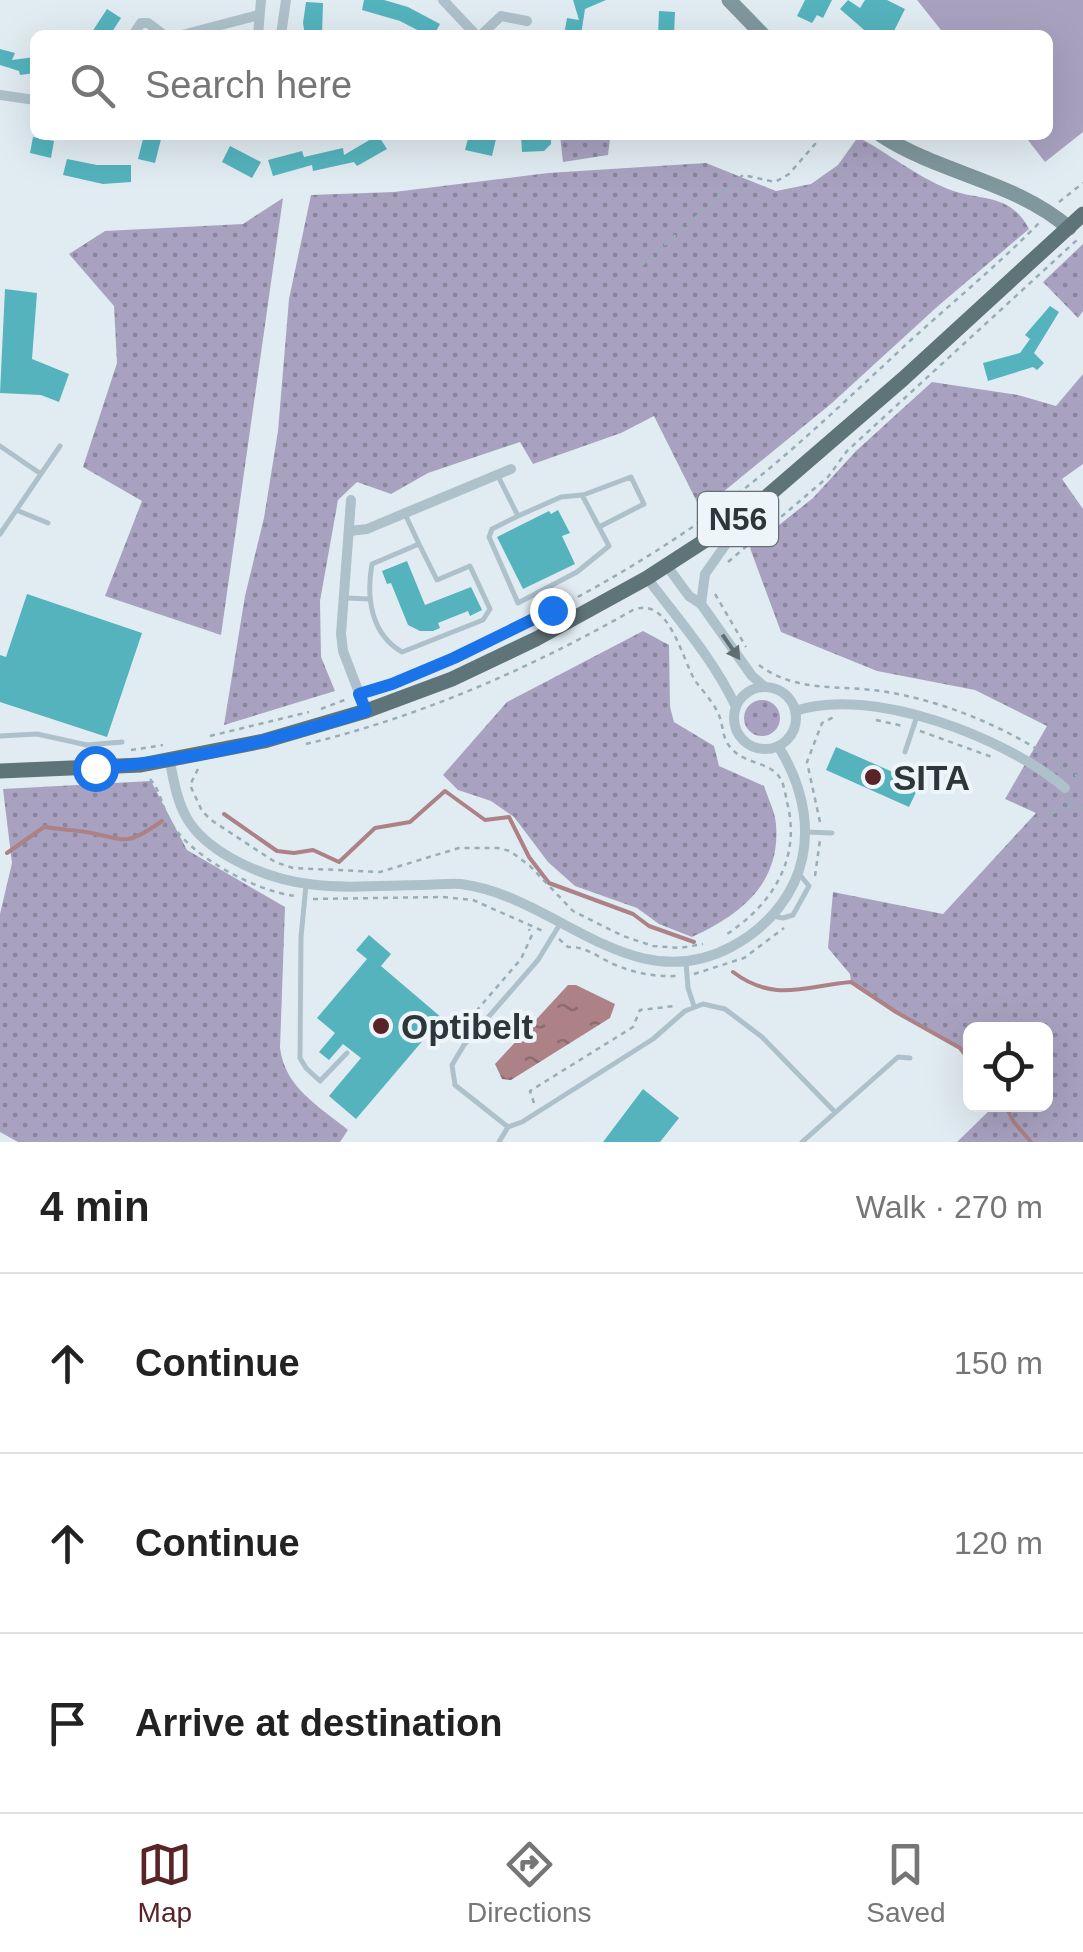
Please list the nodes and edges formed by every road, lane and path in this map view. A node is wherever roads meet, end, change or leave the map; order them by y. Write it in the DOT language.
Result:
graph roads {
  1 [pos="261,0"];
  2 [pos="286,0"];
  3 [pos="444,0"];
  4 [pos="729,0"];
  5 [pos="527,20"];
  6 [pos="259,26"];
  7 [pos="136,30"];
  8 [pos="157,30"];
  9 [pos="225,30"];
  10 [pos="280,30"];
  11 [pos="473,30"];
  12 [pos="484,30"];
  13 [pos="757,30"];
  14 [pos="0,96"];
  15 [pos="30,99"];
  16 [pos="819,140"];
  17 [pos="891,140"];
  18 [pos="1083,184"];
  19 [pos="1050,212"];
  20 [pos="1083,214"];
  21 [pos="1076,231"];
  22 [pos="642,265"];
  23 [pos="0,446"];
  24 [pos="60,446"];
  25 [pos="511,470"];
  26 [pos="41,474"];
  27 [pos="498,476"];
  28 [pos="582,495"];
  29 [pos="351,500"];
  30 [pos="16,510"];
  31 [pos="749,512"];
  32 [pos="405,514"];
  33 [pos="518,516"];
  34 [pos="48,524"];
  35 [pos="599,528"];
  36 [pos="350,531"];
  37 [pos="0,534"];
  38 [pos="419,544"];
  39 [pos="667,566"];
  40 [pos="721,568"];
  41 [pos="647,578"];
  42 [pos="713,585"];
  43 [pos="343,598"];
  44 [pos="368,599"];
  45 [pos="717,601"];
  46 [pos="701,604"];
  47 [pos="673,632"];
  48 [pos="765,687"];
  49 [pos="359,694"];
  50 [pos="736,707"];
  51 [pos="366,711"];
  52 [pos="795,711"];
  53 [pos="844,715"];
  54 [pos="916,716"];
  55 [pos="868,718"];
  56 [pos="912,728"];
  57 [pos="0,736"];
  58 [pos="203,738"];
  59 [pos="122,742"];
  60 [pos="175,744"];
  61 [pos="778,746"];
  62 [pos="120,752"];
  63 [pos="905,752"];
  64 [pos="993,758"];
  65 [pos="170,761"];
  66 [pos="199,768"];
  67 [pos="0,771"];
  68 [pos="148,776"];
  69 [pos="1065,788"];
  70 [pos="1067,806"];
  71 [pos="1083,808"];
  72 [pos="1034,821"];
  73 [pos="821,831"];
  74 [pos="806,832"];
  75 [pos="832,833"];
  76 [pos="798,873"];
  77 [pos="809,886"];
  78 [pos="306,892"];
  79 [pos="793,915"];
  80 [pos="773,916"];
  81 [pos="528,925"];
  82 [pos="557,929"];
  83 [pos="686,962"];
  84 [pos="687,976"];
  85 [pos="694,1006"];
  86 [pos="685,1011"];
  87 [pos="347,1053"];
  88 [pos="458,1054"];
  89 [pos="910,1058"];
  90 [pos="539,1111"];
  91 [pos="835,1112"];
  92 [pos="508,1128"];
  93 [pos="499,1142"];
  94 [pos="802,1142"];
  1 -- 6 [label="street"];
  2 -- 10 [label="street"];
  3 -- 11 [label="street"];
  4 -- 13 [label="street"];
  5 -- 12 [label="street"];
  6 -- 9 [label="street"];
  7 -- 8 [label="street"];
  14 -- 15 [label="street"];
  16 -- 22 [label="path"];
  17 -- 19 [label="street"];
  18 -- 19 [label="path"];
  19 -- 21 [label="street"];
  19 -- 49 [label="path"];
  20 -- 21 [label="main road, N56"];
  21 -- 31 [label="main road, N56"];
  21 -- 40 [label="path"];
  23 -- 26 [label="lane"];
  24 -- 26 [label="lane"];
  25 -- 27 [label="street"];
  26 -- 30 [label="lane"];
  27 -- 32 [label="street"];
  27 -- 33 [label="lane"];
  28 -- 33 [label="lane"];
  28 -- 35 [label="lane"];
  28 -- 35 [label="lane"];
  29 -- 36 [label="street"];
  30 -- 34 [label="lane"];
  30 -- 37 [label="lane"];
  31 -- 39 [label="main road, N56"];
  31 -- 46 [label="street"];
  32 -- 36 [label="street"];
  32 -- 38 [label="lane"];
  33 -- 35 [label="lane"];
  36 -- 43 [label="street"];
  38 -- 44 [label="lane"];
  38 -- 44 [label="lane"];
  39 -- 41 [label="main road, N56"];
  39 -- 46 [label="street"];
  41 -- 50 [label="street"];
  41 -- 51 [label="main road, N56"];
  42 -- 45 [label="path"];
  43 -- 44 [label="lane"];
  43 -- 49 [label="street"];
  46 -- 48 [label="street, one-way"];
  47 -- 66 [label="path"];
  48 -- 50 [label="street"];
  48 -- 52 [label="street"];
  49 -- 51 [label="street"];
  49 -- 58 [label="path"];
  50 -- 61 [label="street"];
  51 -- 65 [label="main road, N56"];
  52 -- 54 [label="street"];
  52 -- 61 [label="street"];
  53 -- 73 [label="path"];
  54 -- 56 [label="lane"];
  54 -- 69 [label="street"];
  55 -- 56 [label="path"];
  56 -- 63 [label="lane"];
  56 -- 64 [label="path"];
  57 -- 59 [label="lane"];
  60 -- 62 [label="path"];
  61 -- 74 [label="street"];
  65 -- 67 [label="main road, N56"];
  65 -- 78 [label="street"];
  68 -- 78 [label="path"];
  69 -- 70 [label="path"];
  70 -- 71 [label="path"];
  70 -- 72 [label="path"];
  73 -- 74 [label="lane"];
  73 -- 75 [label="lane"];
  73 -- 77 [label="path"];
  74 -- 76 [label="street"];
  76 -- 77 [label="lane"];
  76 -- 80 [label="street"];
  77 -- 79 [label="lane"];
  78 -- 81 [label="path"];
  78 -- 82 [label="street"];
  78 -- 87 [label="lane"];
  79 -- 80 [label="lane"];
  79 -- 84 [label="path"];
  80 -- 83 [label="street"];
  81 -- 82 [label="path"];
  81 -- 88 [label="path"];
  82 -- 83 [label="street"];
  82 -- 84 [label="path"];
  82 -- 88 [label="lane"];
  83 -- 84 [label="lane"];
  84 -- 85 [label="lane"];
  85 -- 86 [label="lane"];
  85 -- 91 [label="lane"];
  86 -- 90 [label="lane"];
  86 -- 90 [label="path"];
  88 -- 92 [label="lane"];
  89 -- 91 [label="lane"];
  90 -- 92 [label="lane"];
  91 -- 94 [label="lane"];
  92 -- 93 [label="lane"];
}
